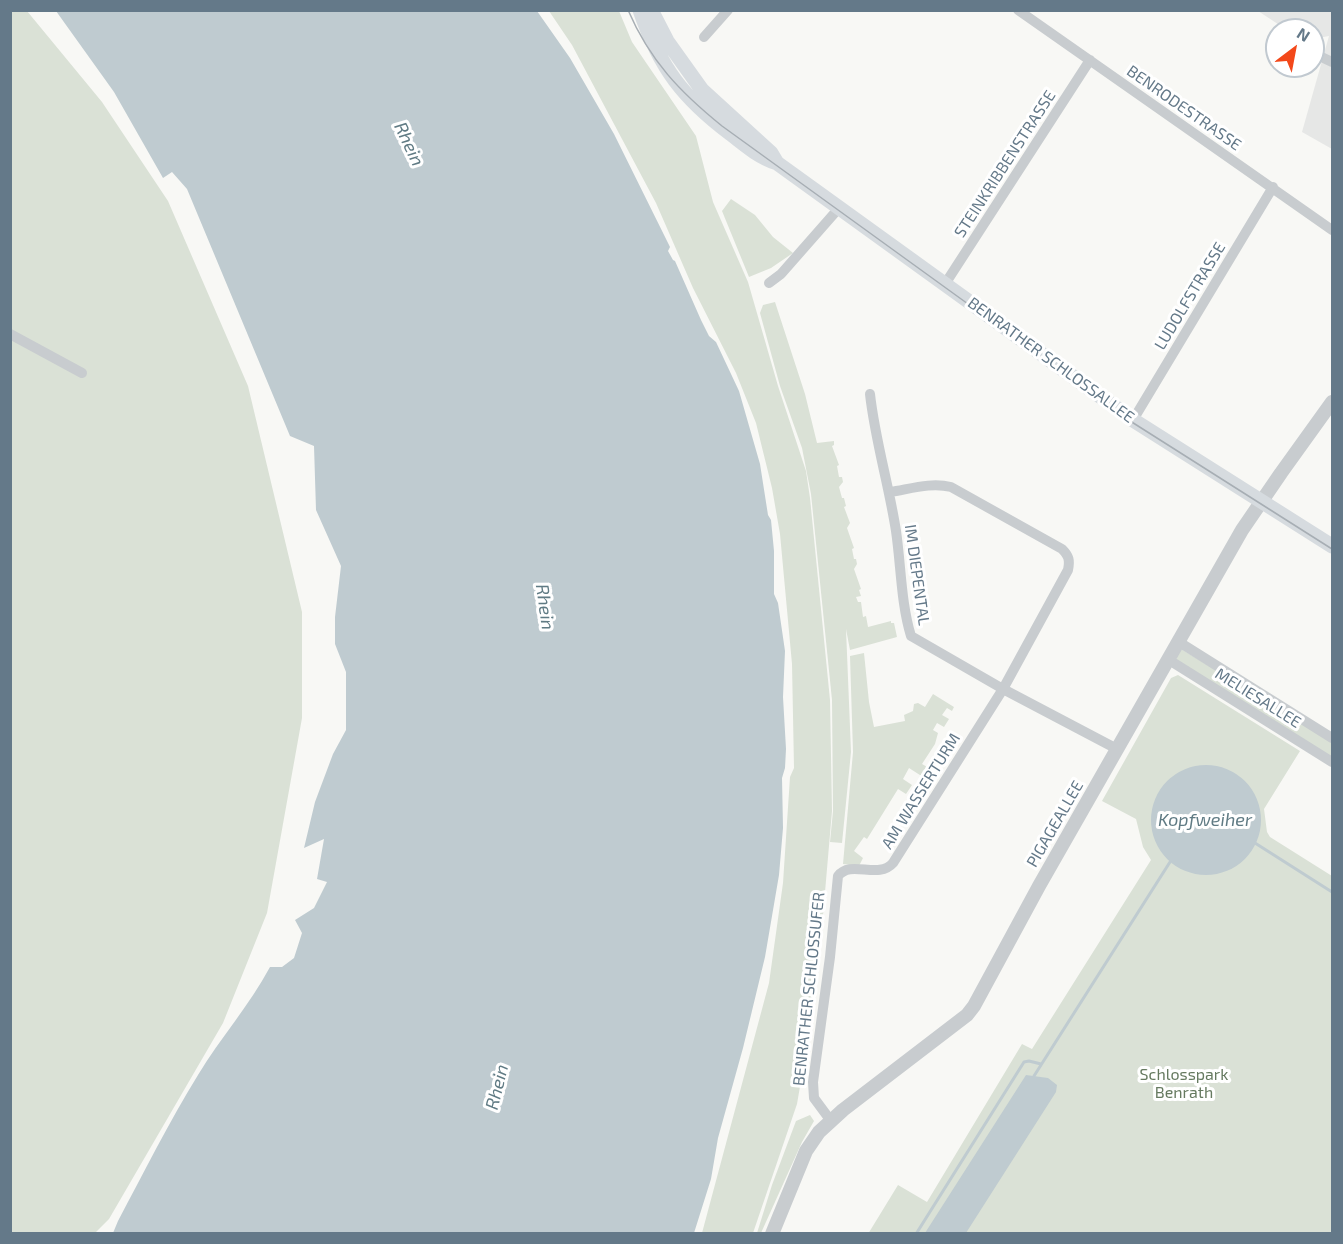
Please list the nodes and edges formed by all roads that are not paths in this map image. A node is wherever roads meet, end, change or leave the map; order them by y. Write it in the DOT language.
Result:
graph roads {
  1 [pos="640,10"];
  2 [pos="651,10"];
  3 [pos="728,10"];
  4 [pos="1018,10"];
  5 [pos="704,37"];
  6 [pos="1090,60"];
  7 [pos="777,163"];
  8 [pos="1273,188"];
  9 [pos="838,208"];
  10 [pos="1332,230"];
  11 [pos="769,283"];
  12 [pos="945,284"];
  13 [pos="10,334"];
  14 [pos="82,373"];
  15 [pos="870,394"];
  16 [pos="1332,402"];
  17 [pos="1133,420"];
  18 [pos="890,492"];
  19 [pos="1261,501"];
  20 [pos="1332,546"];
  21 [pos="1179,642"];
  22 [pos="1168,660"];
  23 [pos="1003,689"];
  24 [pos="1332,738"];
  25 [pos="1117,749"];
  26 [pos="1332,762"];
  27 [pos="841,872"];
  28 [pos="831,1121"];
  29 [pos="771,1233"];
  1 -- 7 [label="main road, BENRATHER SCHLOSSALLEE"];
  2 -- 7 [label="main road, BENRATHER SCHLOSSALLEE"];
  3 -- 5 [label="street"];
  4 -- 6 [label="street, BENRODESTRASSE"];
  6 -- 8 [label="street, BENRODESTRASSE"];
  6 -- 12 [label="street, STEINKRIBBENSTRASSE"];
  7 -- 9 [label="main road, BENRATHER SCHLOSSALLEE"];
  8 -- 10 [label="street, BENRODESTRASSE"];
  8 -- 17 [label="street, LUDOLFSTRASSE"];
  9 -- 11 [label="street"];
  9 -- 12 [label="main road, BENRATHER SCHLOSSALLEE"];
  12 -- 17 [label="main road, BENRATHER SCHLOSSALLEE"];
  13 -- 14 [label="street"];
  15 -- 18 [label="street, IM DIEPENTAL"];
  16 -- 19 [label="street, PIGAGEALLEE"];
  17 -- 19 [label="main road, BENRATHER SCHLOSSALLEE"];
  18 -- 23 [label="street, IM DIEPENTAL"];
  18 -- 23 [label="street"];
  19 -- 20 [label="main road, BENRATHER SCHLOSSALLEE"];
  19 -- 21 [label="street, PIGAGEALLEE"];
  21 -- 22 [label="street, PIGAGEALLEE"];
  21 -- 24 [label="street, MELIESALLEE"];
  22 -- 25 [label="street, PIGAGEALLEE"];
  22 -- 26 [label="street, MELIESALLEE"];
  23 -- 25 [label="street, IM DIEPENTAL"];
  23 -- 27 [label="street, AM WASSERTURM"];
  25 -- 28 [label="street, PIGAGEALLEE"];
  27 -- 28 [label="street, BENRATHER SCHLOSSUFER"];
  28 -- 29 [label="street"];
}
